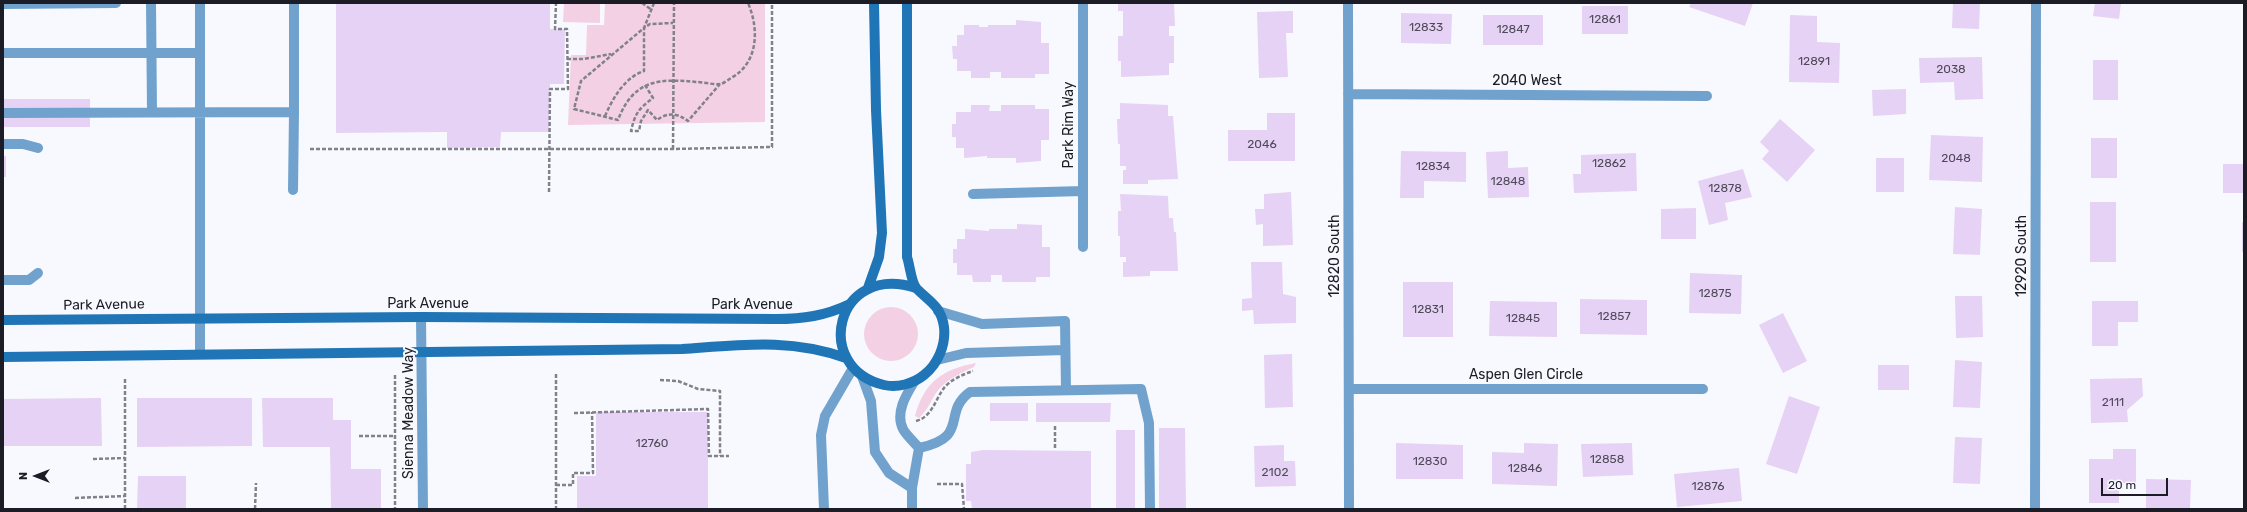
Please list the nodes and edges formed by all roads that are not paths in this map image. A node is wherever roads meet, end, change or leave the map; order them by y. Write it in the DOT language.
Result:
graph roads {
  1 [pos="116,3"];
  2 [pos="151,3"];
  3 [pos="200,3"];
  4 [pos="294,3"];
  5 [pos="874,3"];
  6 [pos="907,3"];
  7 [pos="1083,3"];
  8 [pos="1348,3"];
  9 [pos="2036,3"];
  10 [pos="3,4"];
  11 [pos="3,53"];
  12 [pos="152,53"];
  13 [pos="200,53"];
  14 [pos="1348,94"];
  15 [pos="1706,96"];
  16 [pos="152,112"];
  17 [pos="294,112"];
  18 [pos="3,113"];
  19 [pos="200,113"];
  20 [pos="3,144"];
  21 [pos="38,148"];
  22 [pos="293,190"];
  23 [pos="1083,191"];
  24 [pos="973,194"];
  25 [pos="1083,247"];
  26 [pos="38,273"];
  27 [pos="3,280"];
  28 [pos="868,288"];
  29 [pos="916,288"];
  30 [pos="850,304"];
  31 [pos="938,311"];
  32 [pos="421,317"];
  33 [pos="200,318"];
  34 [pos="3,320"];
  35 [pos="1065,350"];
  36 [pos="422,351"];
  37 [pos="200,354"];
  38 [pos="3,357"];
  39 [pos="846,358"];
  40 [pos="937,360"];
  41 [pos="853,368"];
  42 [pos="862,376"];
  43 [pos="914,382"];
  44 [pos="1350,389"];
  45 [pos="1703,389"];
  46 [pos="1066,390"];
  47 [pos="919,448"];
  48 [pos="912,488"];
  49 [pos="423,509"];
  50 [pos="824,509"];
  51 [pos="912,509"];
  52 [pos="1150,509"];
  53 [pos="1350,509"];
  54 [pos="2035,509"];
  1 -- 10 [label="street"];
  2 -- 12 [label="street"];
  3 -- 13 [label="street"];
  4 -- 17 [label="street"];
  5 -- 28 [label="street, Park Avenue"];
  6 -- 29 [label="street"];
  7 -- 23 [label="street, Park Rim Way"];
  8 -- 14 [label="street, 12820 South"];
  9 -- 54 [label="street, 12920 South"];
  11 -- 12 [label="street"];
  12 -- 13 [label="street"];
  12 -- 16 [label="street"];
  13 -- 19 [label="street"];
  14 -- 15 [label="street, 2040 West"];
  14 -- 44 [label="street, 12820 South"];
  16 -- 18 [label="street"];
  16 -- 19 [label="street"];
  17 -- 19 [label="street"];
  17 -- 22 [label="street"];
  19 -- 33 [label="street"];
  20 -- 21 [label="street"];
  23 -- 24 [label="street"];
  23 -- 25 [label="street, Park Rim Way"];
  26 -- 27 [label="street"];
  28 -- 29 [label="street, Park Avenue"];
  28 -- 30 [label="street, Park Avenue"];
  29 -- 31 [label="street, Park Avenue"];
  30 -- 32 [label="street, Park Avenue"];
  30 -- 39 [label="street, Park Avenue"];
  31 -- 35 [label="street"];
  31 -- 40 [label="street, Park Avenue"];
  32 -- 33 [label="street, Park Avenue"];
  32 -- 36 [label="street, Sienna Meadow Way"];
  33 -- 34 [label="street, Park Avenue"];
  33 -- 37 [label="street"];
  35 -- 40 [label="street"];
  35 -- 46 [label="street"];
  36 -- 37 [label="street"];
  36 -- 39 [label="street"];
  36 -- 49 [label="street, Sienna Meadow Way"];
  37 -- 38 [label="street"];
  39 -- 41 [label="street, Park Avenue"];
  40 -- 43 [label="street, Park Avenue"];
  41 -- 42 [label="street, Park Avenue"];
  41 -- 50 [label="street"];
  42 -- 43 [label="street, Park Avenue"];
  42 -- 48 [label="street"];
  43 -- 47 [label="street"];
  44 -- 45 [label="street, Aspen Glen Circle"];
  44 -- 53 [label="street, 12820 South"];
  46 -- 47 [label="street"];
  46 -- 52 [label="street"];
  47 -- 48 [label="street"];
  48 -- 51 [label="street"];
}
